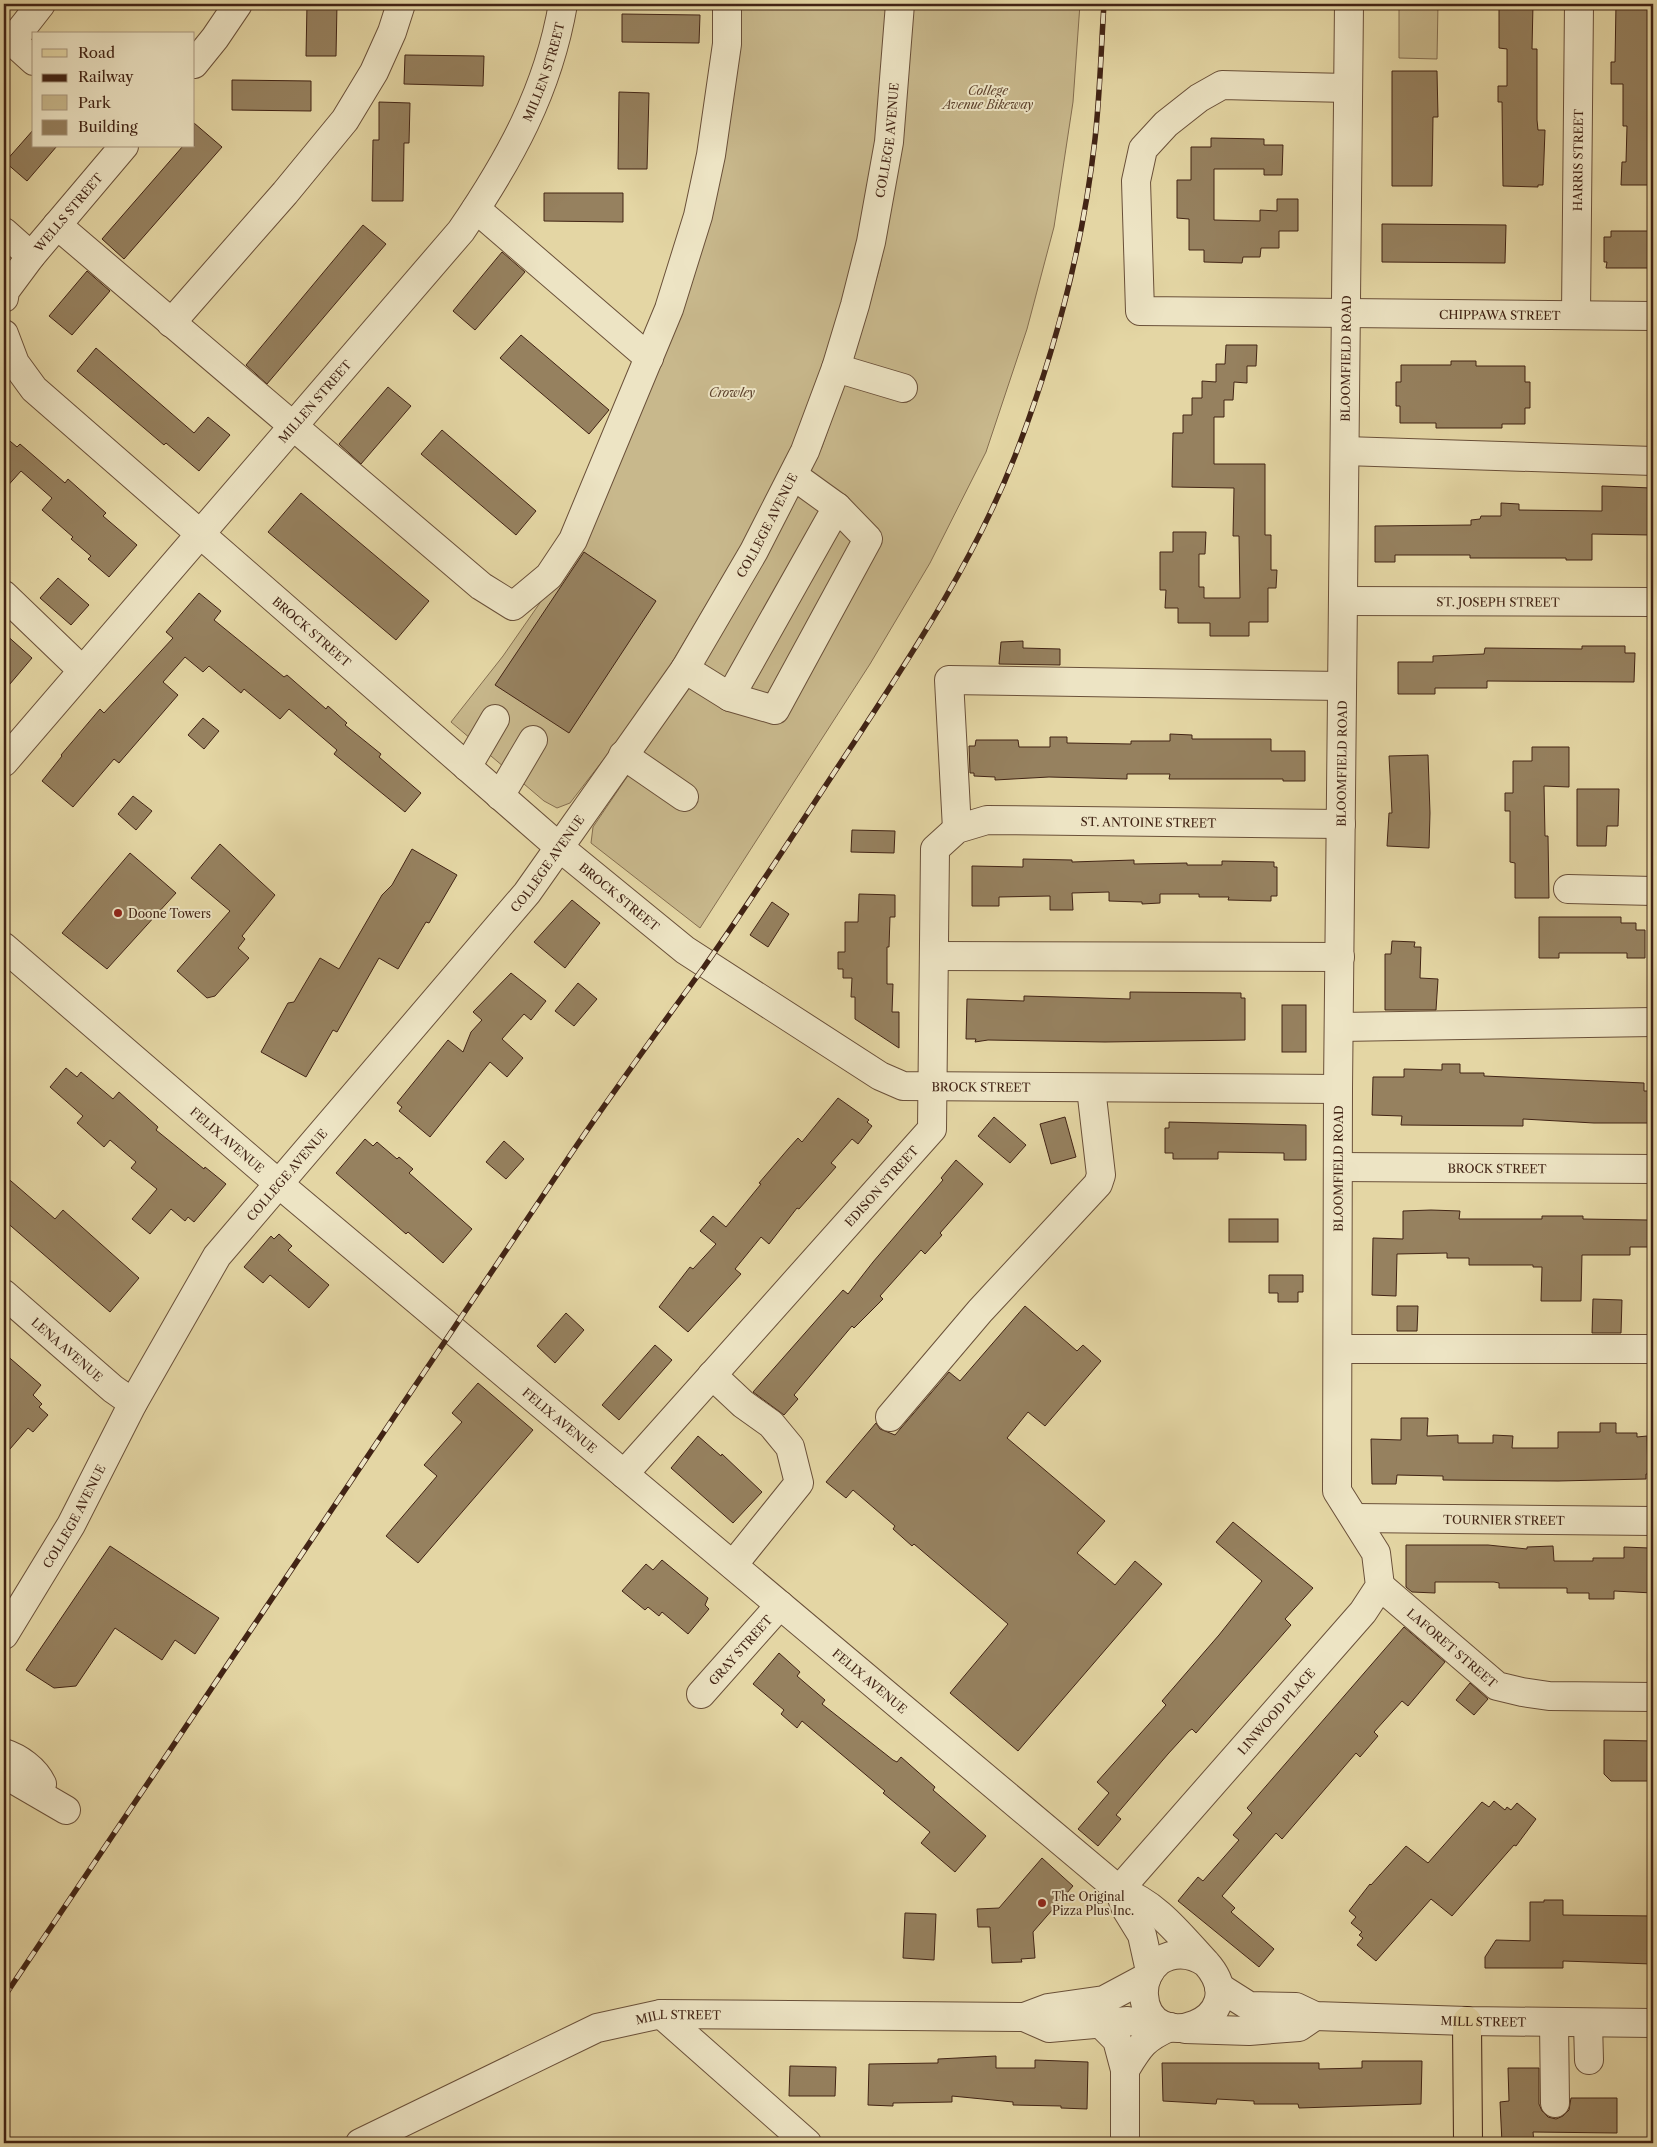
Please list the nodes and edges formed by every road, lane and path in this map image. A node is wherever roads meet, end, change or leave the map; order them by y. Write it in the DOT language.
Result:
graph roads {
  1 [pos="41,4"];
  2 [pos="238,4"];
  3 [pos="401,4"];
  4 [pos="563,4"];
  5 [pos="727,4"];
  6 [pos="900,4"];
  7 [pos="1349,4"];
  8 [pos="1579,4"];
  9 [pos="8,38"];
  10 [pos="32,59"];
  11 [pos="195,63"];
  12 [pos="1348,88"];
  13 [pos="122,148"];
  14 [pos="476,209"];
  15 [pos="57,225"];
  16 [pos="4,232"];
  17 [pos="31,256"];
  18 [pos="4,298"];
  19 [pos="1346,314"];
  20 [pos="1576,315"];
  21 [pos="1653,316"];
  22 [pos="171,323"];
  23 [pos="4,334"];
  24 [pos="649,358"];
  25 [pos="836,368"];
  26 [pos="903,388"];
  27 [pos="292,427"];
  28 [pos="1345,451"];
  29 [pos="1653,460"];
  30 [pos="794,476"];
  31 [pos="837,507"];
  32 [pos="200,534"];
  33 [pos="4,595"];
  34 [pos="1343,601"];
  35 [pos="1653,602"];
  36 [pos="685,669"];
  37 [pos="82,670"];
  38 [pos="1342,686"];
  39 [pos="730,696"];
  40 [pos="495,719"];
  41 [pos="533,740"];
  42 [pos="623,756"];
  43 [pos="4,762"];
  44 [pos="467,767"];
  45 [pos="500,796"];
  46 [pos="684,797"];
  47 [pos="1341,824"];
  48 [pos="957,829"];
  49 [pos="559,847"];
  50 [pos="1568,889"];
  51 [pos="1653,891"];
  52 [pos="4,947"];
  53 [pos="934,956"];
  54 [pos="1340,957"];
  55 [pos="1653,1022"];
  56 [pos="1339,1027"];
  57 [pos="932,1087"];
  58 [pos="1091,1088"];
  59 [pos="1338,1089"];
  60 [pos="1339,1168"];
  61 [pos="1653,1169"];
  62 [pos="280,1184"];
  63 [pos="4,1294"];
  64 [pos="1338,1348"];
  65 [pos="1653,1350"];
  66 [pos="712,1375"];
  67 [pos="133,1403"];
  68 [pos="890,1417"];
  69 [pos="624,1474"];
  70 [pos="1355,1518"];
  71 [pos="1653,1521"];
  72 [pos="733,1566"];
  73 [pos="1380,1586"];
  74 [pos="780,1605"];
  75 [pos="4,1635"];
  76 [pos="701,1694"];
  77 [pos="1653,1697"];
  78 [pos="4,1753"];
  79 [pos="4,1774"];
  80 [pos="1119,1890"];
  81 [pos="1206,1963"];
  82 [pos="1148,1974"];
  83 [pos="1219,1987"];
  84 [pos="652,2016"];
  85 [pos="1315,2016"];
  86 [pos="1024,2017"];
  87 [pos="1467,2021"];
  88 [pos="1554,2022"];
  89 [pos="1588,2022"];
  90 [pos="1653,2023"];
  91 [pos="1101,2024"];
  92 [pos="1177,2028"];
  93 [pos="1589,2060"];
  94 [pos="1125,2070"];
  95 [pos="1555,2103"];
  96 [pos="360,2143"];
  97 [pos="783,2143"];
  98 [pos="807,2143"];
  99 [pos="1125,2143"];
  100 [pos="1468,2143"];
  1 -- 9 [label="street"];
  2 -- 11 [label="street"];
  3 -- 22 [label="street"];
  4 -- 14 [label="street, MILLEN STREET"];
  5 -- 24 [label="street"];
  6 -- 25 [label="street, COLLEGE AVENUE"];
  7 -- 12 [label="street, BLOOMFIELD ROAD"];
  8 -- 20 [label="street, HARRIS STREET"];
  9 -- 10 [label="street"];
  12 -- 19 [label="street, BLOOMFIELD ROAD"];
  12 -- 19 [label="street, CHIPPAWA STREET"];
  13 -- 15 [label="street, WELLS STREET"];
  14 -- 24 [label="street"];
  14 -- 27 [label="street, MILLEN STREET"];
  15 -- 17 [label="street, WELLS STREET"];
  15 -- 22 [label="street"];
  16 -- 17 [label="street"];
  17 -- 18 [label="street"];
  19 -- 20 [label="street, CHIPPAWA STREET"];
  19 -- 28 [label="street, BLOOMFIELD ROAD"];
  20 -- 21 [label="street, CHIPPAWA STREET"];
  22 -- 27 [label="street"];
  23 -- 32 [label="street, BROCK STREET"];
  24 -- 27 [label="street"];
  25 -- 26 [label="street"];
  25 -- 30 [label="street, COLLEGE AVENUE"];
  27 -- 32 [label="street, MILLEN STREET"];
  28 -- 29 [label="street"];
  28 -- 34 [label="street, BLOOMFIELD ROAD"];
  30 -- 31 [label="street"];
  30 -- 36 [label="street, COLLEGE AVENUE"];
  31 -- 39 [label="street"];
  31 -- 39 [label="street"];
  32 -- 37 [label="street, MILLEN STREET"];
  32 -- 44 [label="street, BROCK STREET"];
  33 -- 37 [label="street"];
  34 -- 35 [label="street, ST. JOSEPH STREET"];
  34 -- 38 [label="street, BLOOMFIELD ROAD"];
  36 -- 39 [label="street"];
  36 -- 42 [label="street, COLLEGE AVENUE"];
  37 -- 43 [label="street, MILLEN STREET"];
  38 -- 47 [label="street, BLOOMFIELD ROAD"];
  38 -- 48 [label="street"];
  40 -- 44 [label="street"];
  41 -- 45 [label="street"];
  42 -- 46 [label="street"];
  42 -- 49 [label="street, COLLEGE AVENUE"];
  44 -- 45 [label="street, BROCK STREET"];
  45 -- 49 [label="street, BROCK STREET"];
  47 -- 48 [label="street, ST. ANTOINE STREET"];
  47 -- 54 [label="street, BLOOMFIELD ROAD"];
  48 -- 53 [label="street, EDISON STREET"];
  49 -- 57 [label="street, BROCK STREET"];
  49 -- 62 [label="street, COLLEGE AVENUE"];
  50 -- 51 [label="street"];
  52 -- 62 [label="street, FELIX AVENUE"];
  53 -- 54 [label="street"];
  53 -- 57 [label="street, EDISON STREET"];
  54 -- 56 [label="street, BLOOMFIELD ROAD"];
  55 -- 56 [label="street"];
  56 -- 59 [label="street, BLOOMFIELD ROAD"];
  57 -- 58 [label="street, BROCK STREET"];
  57 -- 66 [label="street, EDISON STREET"];
  58 -- 59 [label="street, BROCK STREET"];
  58 -- 68 [label="street"];
  59 -- 60 [label="street, BLOOMFIELD ROAD"];
  60 -- 61 [label="street, BROCK STREET"];
  60 -- 64 [label="street, BLOOMFIELD ROAD"];
  62 -- 67 [label="street, COLLEGE AVENUE"];
  62 -- 69 [label="street, FELIX AVENUE"];
  63 -- 67 [label="street, LENA AVENUE"];
  64 -- 65 [label="street"];
  64 -- 70 [label="street, BLOOMFIELD ROAD"];
  66 -- 69 [label="street, EDISON STREET"];
  66 -- 72 [label="street"];
  67 -- 75 [label="street, COLLEGE AVENUE"];
  69 -- 72 [label="street, FELIX AVENUE"];
  70 -- 71 [label="street, TOURNIER STREET"];
  70 -- 73 [label="street"];
  72 -- 74 [label="street, FELIX AVENUE"];
  73 -- 77 [label="street, LAFORET STREET"];
  73 -- 80 [label="street, LINWOOD PLACE"];
  74 -- 76 [label="street, GRAY STREET"];
  74 -- 80 [label="street, FELIX AVENUE"];
  78 -- 79 [label="street"];
  80 -- 81 [label="street, FELIX AVENUE"];
  80 -- 82 [label="street, FELIX AVENUE"];
  81 -- 82 [label="street"];
  81 -- 83 [label="street"];
  82 -- 86 [label="street, MILL STREET"];
  82 -- 92 [label="street"];
  83 -- 85 [label="street, MILL STREET"];
  83 -- 92 [label="street"];
  84 -- 86 [label="street, MILL STREET"];
  84 -- 96 [label="street, MILL STREET"];
  84 -- 97 [label="street"];
  84 -- 98 [label="street"];
  85 -- 87 [label="street, MILL STREET"];
  85 -- 92 [label="street, MILL STREET"];
  86 -- 91 [label="street, MILL STREET"];
  87 -- 88 [label="street, MILL STREET"];
  87 -- 100 [label="main road"];
  88 -- 89 [label="street, MILL STREET"];
  88 -- 95 [label="street"];
  89 -- 90 [label="street, MILL STREET"];
  89 -- 93 [label="street"];
  91 -- 92 [label="street, MILL STREET"];
  91 -- 94 [label="street"];
  92 -- 94 [label="street"];
  94 -- 99 [label="street"];
}
